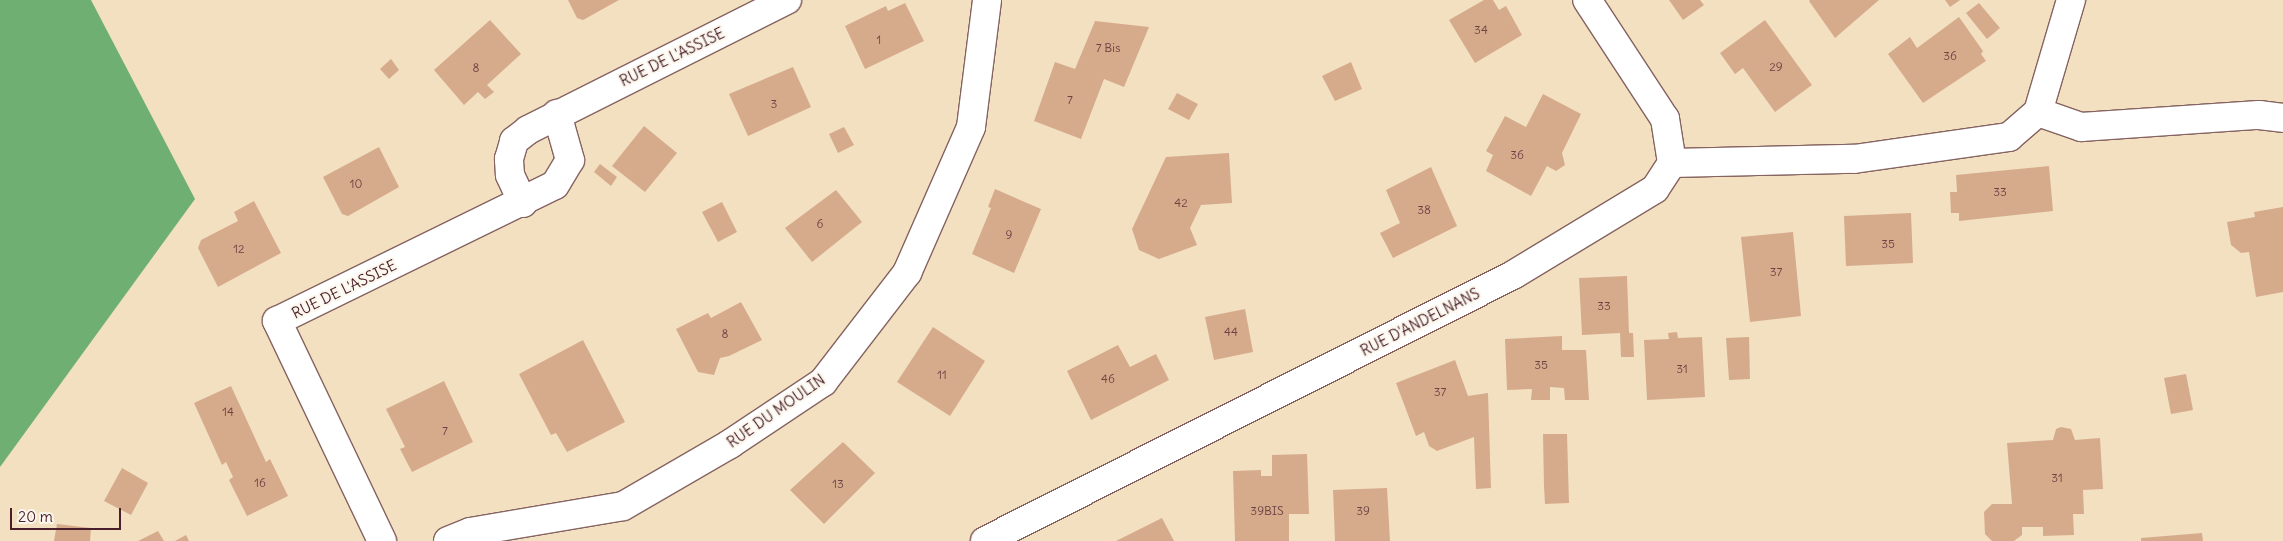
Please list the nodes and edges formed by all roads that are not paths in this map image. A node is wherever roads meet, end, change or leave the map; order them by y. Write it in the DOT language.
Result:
graph roads {
  1 [pos="787,0"];
  2 [pos="987,0"];
  3 [pos="1586,0"];
  4 [pos="2071,0"];
  5 [pos="2038,112"];
  6 [pos="558,114"];
  7 [pos="2283,118"];
  8 [pos="1672,163"];
  9 [pos="523,202"];
  10 [pos="382,541"];
  11 [pos="448,541"];
  12 [pos="985,541"];
  1 -- 6 [label="street, RUE DE L'ASSISE"];
  2 -- 11 [label="street, RUE DU MOULIN"];
  3 -- 8 [label="street"];
  4 -- 5 [label="street"];
  5 -- 7 [label="street"];
  5 -- 8 [label="street"];
  6 -- 9 [label="street, RUE DE L'ASSISE"];
  6 -- 9 [label="street, RUE DE L'ASSISE"];
  8 -- 12 [label="street, RUE D'ANDELNANS"];
  9 -- 10 [label="street, RUE DE L'ASSISE"];
}
